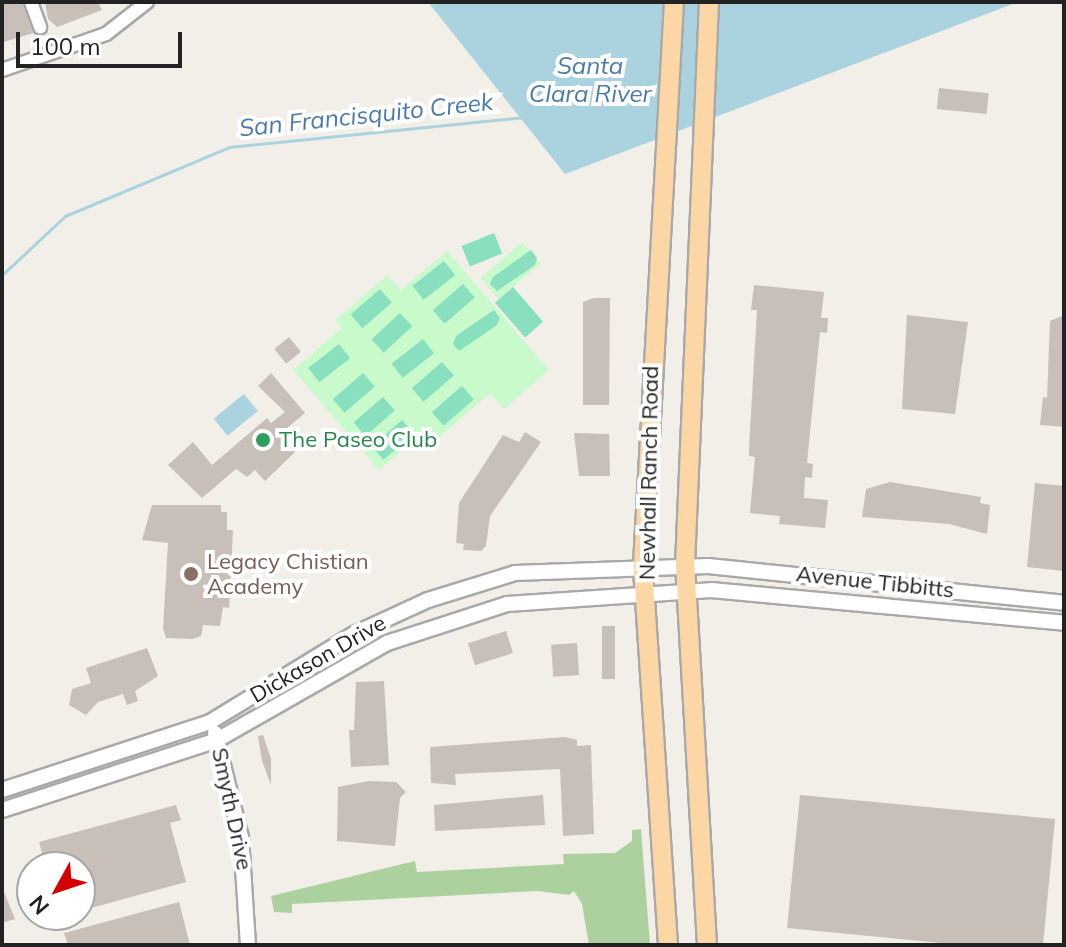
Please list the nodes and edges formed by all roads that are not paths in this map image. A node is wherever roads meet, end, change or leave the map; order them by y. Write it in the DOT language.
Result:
graph roads {
  1 [pos="31,2"];
  2 [pos="147,2"];
  3 [pos="674,2"];
  4 [pos="709,2"];
  5 [pos="40,27"];
  6 [pos="2,70"];
  7 [pos="643,565"];
  8 [pos="685,565"];
  9 [pos="686,590"];
  10 [pos="646,591"];
  11 [pos="1064,603"];
  12 [pos="1064,623"];
  13 [pos="210,722"];
  14 [pos="217,740"];
  15 [pos="2,790"];
  16 [pos="2,810"];
  17 [pos="248,945"];
  18 [pos="668,945"];
  19 [pos="707,945"];
  1 -- 5 [label="street"];
  2 -- 6 [label="street"];
  3 -- 7 [label="main road, Newhall Ranch Road"];
  4 -- 8 [label="main road, Newhall Ranch Road"];
  7 -- 8 [label="street, Dickason Drive"];
  7 -- 10 [label="main road, Newhall Ranch Road"];
  7 -- 13 [label="street, Dickason Drive"];
  8 -- 9 [label="main road, Newhall Ranch Road"];
  8 -- 11 [label="street, Avenue Tibbitts"];
  9 -- 10 [label="street, Avenue Tibbitts"];
  9 -- 12 [label="street, Avenue Tibbitts"];
  9 -- 19 [label="main road, Newhall Ranch Road"];
  10 -- 14 [label="street, Dickason Drive"];
  10 -- 18 [label="main road, Newhall Ranch Road"];
  13 -- 14 [label="street, Smyth Drive"];
  13 -- 15 [label="street, Dickason Drive"];
  14 -- 16 [label="street, Dickason Drive"];
  14 -- 17 [label="street, Smyth Drive"];
}
